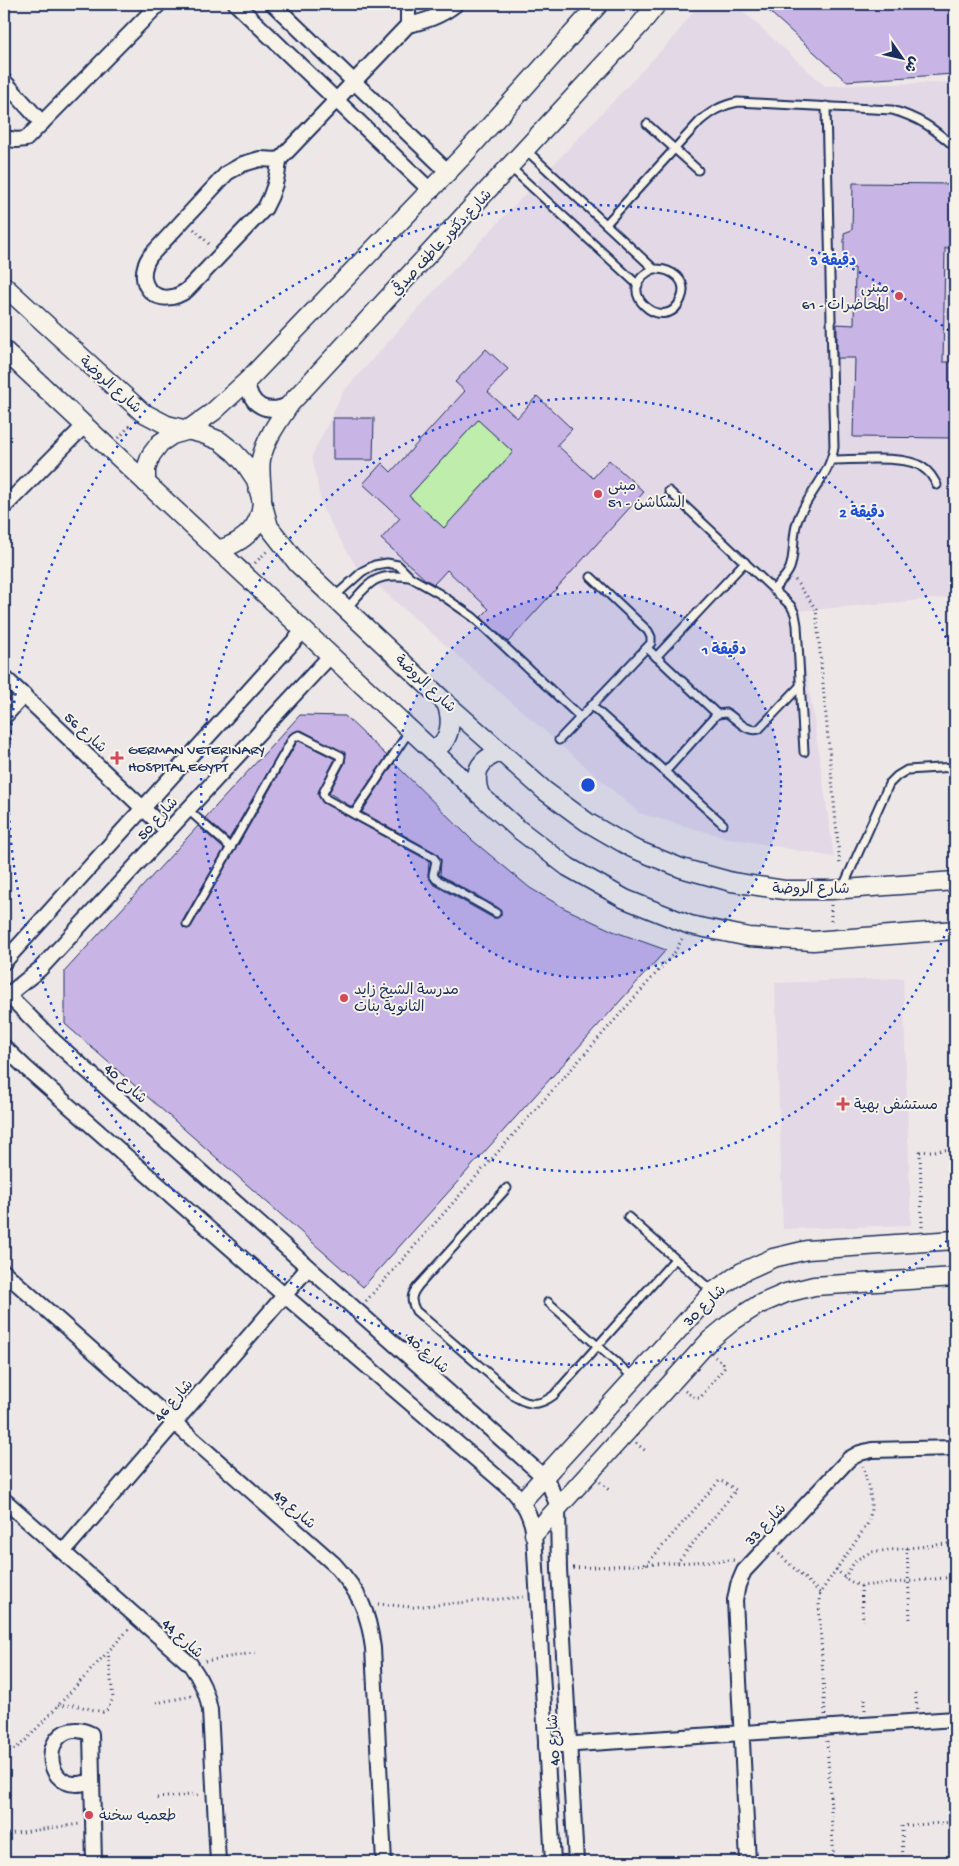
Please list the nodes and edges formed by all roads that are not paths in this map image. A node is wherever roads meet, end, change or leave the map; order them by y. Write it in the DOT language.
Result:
graph roads {
  1 [pos="159,4"];
  2 [pos="236,4"];
  3 [pos="273,4"];
  4 [pos="408,4"];
  5 [pos="456,4"];
  6 [pos="600,4"];
  7 [pos="657,4"];
  8 [pos="408,25"];
  9 [pos="4,81"];
  10 [pos="354,81"];
  11 [pos="336,100"];
  12 [pos="826,106"];
  13 [pos="42,123"];
  14 [pos="648,124"];
  15 [pos="4,138"];
  16 [pos="955,147"];
  17 [pos="674,149"];
  18 [pos="526,150"];
  19 [pos="279,160"];
  20 [pos="510,167"];
  21 [pos="698,170"];
  22 [pos="448,172"];
  23 [pos="430,190"];
  24 [pos="606,224"];
  25 [pos="654,269"];
  26 [pos="638,285"];
  27 [pos="4,286"];
  28 [pos="4,350"];
  29 [pos="247,381"];
  30 [pos="290,404"];
  31 [pos="85,425"];
  32 [pos="186,431"];
  33 [pos="832,460"];
  34 [pos="146,483"];
  35 [pos="937,485"];
  36 [pos="669,492"];
  37 [pos="262,497"];
  38 [pos="4,507"];
  39 [pos="218,550"];
  40 [pos="745,562"];
  41 [pos="410,577"];
  42 [pos="591,577"];
  43 [pos="774,589"];
  44 [pos="340,603"];
  45 [pos="304,630"];
  46 [pos="647,648"];
  47 [pos="331,655"];
  48 [pos="656,657"];
  49 [pos="4,677"];
  50 [pos="800,685"];
  51 [pos="24,695"];
  52 [pos="446,703"];
  53 [pos="592,706"];
  54 [pos="717,714"];
  55 [pos="4,717"];
  56 [pos="580,717"];
  57 [pos="411,730"];
  58 [pos="558,740"];
  59 [pos="433,751"];
  60 [pos="501,752"];
  61 [pos="804,752"];
  62 [pos="955,767"];
  63 [pos="665,772"];
  64 [pos="480,795"];
  65 [pos="143,808"];
  66 [pos="187,809"];
  67 [pos="354,814"];
  68 [pos="723,824"];
  69 [pos="167,831"];
  70 [pos="231,848"];
  71 [pos="955,881"];
  72 [pos="837,889"];
  73 [pos="496,912"];
  74 [pos="188,924"];
  75 [pos="955,930"];
  76 [pos="4,962"];
  77 [pos="5,995"];
  78 [pos="4,1047"];
  79 [pos="507,1188"];
  80 [pos="628,1217"];
  81 [pos="955,1240"];
  82 [pos="675,1259"];
  83 [pos="308,1268"];
  84 [pos="4,1272"];
  85 [pos="955,1277"];
  86 [pos="713,1292"];
  87 [pos="284,1295"];
  88 [pos="548,1302"];
  89 [pos="598,1346"];
  90 [pos="634,1378"];
  91 [pos="174,1424"];
  92 [pos="955,1448"];
  93 [pos="544,1477"];
  94 [pos="4,1500"];
  95 [pos="522,1501"];
  96 [pos="558,1507"];
  97 [pos="534,1534"];
  98 [pos="63,1552"];
  99 [pos="955,1719"];
  100 [pos="742,1734"];
  101 [pos="569,1745"];
  102 [pos="546,1746"];
  103 [pos="92,1781"];
  104 [pos="94,1862"];
  105 [pos="218,1862"];
  106 [pos="384,1862"];
  107 [pos="553,1862"];
  108 [pos="576,1862"];
  109 [pos="748,1862"];
  1 -- 13 [label="street"];
  2 -- 11 [label="street"];
  3 -- 10 [label="street"];
  4 -- 8 [label="street"];
  5 -- 8 [label="street"];
  6 -- 22 [label="street"];
  7 -- 18 [label="street, شارع دكتور عاطف صدقي"];
  8 -- 10 [label="street"];
  9 -- 13 [label="street"];
  10 -- 11 [label="street"];
  10 -- 22 [label="street"];
  11 -- 19 [label="street"];
  11 -- 23 [label="street"];
  12 -- 16 [label="lane"];
  12 -- 17 [label="lane"];
  12 -- 33 [label="lane"];
  13 -- 15 [label="street"];
  14 -- 17 [label="lane"];
  17 -- 21 [label="lane"];
  17 -- 24 [label="lane"];
  18 -- 20 [label="street, شارع دكتور عاطف صدقي"];
  18 -- 24 [label="lane"];
  19 -- 19 [label="street"];
  20 -- 26 [label="lane"];
  20 -- 30 [label="street, شارع دكتور عاطف صدقي"];
  22 -- 23 [label="street"];
  23 -- 29 [label="street"];
  24 -- 25 [label="lane"];
  25 -- 26 [label="lane"];
  25 -- 26 [label="lane"];
  27 -- 32 [label="street, شارع الروضة"];
  28 -- 31 [label="street"];
  29 -- 30 [label="street"];
  29 -- 32 [label="street"];
  30 -- 37 [label="street, شارع دكتور عاطف صدقي"];
  31 -- 34 [label="street"];
  31 -- 38 [label="street"];
  32 -- 34 [label="street"];
  32 -- 37 [label="street, شارع الروضة"];
  33 -- 35 [label="lane"];
  33 -- 43 [label="lane"];
  34 -- 39 [label="street"];
  36 -- 40 [label="lane"];
  37 -- 39 [label="street"];
  37 -- 44 [label="street, شارع الروضة"];
  39 -- 45 [label="street"];
  40 -- 43 [label="lane"];
  40 -- 48 [label="lane"];
  41 -- 44 [label="lane"];
  41 -- 44 [label="lane"];
  41 -- 56 [label="lane"];
  42 -- 46 [label="lane"];
  43 -- 50 [label="lane"];
  44 -- 52 [label="street, شارع الروضة"];
  45 -- 47 [label="street"];
  45 -- 65 [label="street, شارع 50"];
  46 -- 48 [label="lane"];
  46 -- 53 [label="lane"];
  47 -- 57 [label="street"];
  47 -- 66 [label="street, شارع 50"];
  48 -- 54 [label="lane"];
  49 -- 51 [label="street, شارع 56"];
  50 -- 54 [label="lane"];
  50 -- 61 [label="lane"];
  51 -- 55 [label="street"];
  51 -- 65 [label="street, شارع 56"];
  52 -- 59 [label="street"];
  52 -- 60 [label="street, شارع الروضة"];
  53 -- 56 [label="lane"];
  53 -- 63 [label="lane"];
  54 -- 63 [label="lane"];
  56 -- 58 [label="lane"];
  57 -- 59 [label="street"];
  57 -- 67 [label="lane"];
  59 -- 64 [label="street"];
  60 -- 64 [label="street"];
  60 -- 72 [label="street, شارع الروضة"];
  62 -- 72 [label="lane"];
  63 -- 68 [label="lane"];
  64 -- 75 [label="street"];
  65 -- 69 [label="street, شارع 56"];
  65 -- 76 [label="street, شارع 50"];
  66 -- 69 [label="street, شارع 50"];
  66 -- 70 [label="lane"];
  67 -- 70 [label="lane"];
  67 -- 73 [label="lane"];
  69 -- 77 [label="street, شارع 50"];
  70 -- 74 [label="lane"];
  71 -- 72 [label="street, شارع الروضة"];
  77 -- 83 [label="street, شارع 40"];
  78 -- 87 [label="street, شارع 40"];
  79 -- 89 [label="lane"];
  80 -- 82 [label="lane"];
  81 -- 86 [label="street, شارع 30"];
  82 -- 86 [label="lane"];
  82 -- 89 [label="lane"];
  83 -- 87 [label="street, شارع 46"];
  83 -- 93 [label="street, شارع 40"];
  84 -- 91 [label="street, شارع 49"];
  85 -- 96 [label="street, شارع 30"];
  86 -- 90 [label="street, شارع 30"];
  87 -- 91 [label="street, شارع 46"];
  87 -- 95 [label="street, شارع 40"];
  88 -- 89 [label="lane"];
  89 -- 90 [label="lane"];
  90 -- 93 [label="street, شارع 30"];
  91 -- 98 [label="street, شارع 46"];
  91 -- 106 [label="street, شارع 49"];
  92 -- 100 [label="street, شارع 33"];
  93 -- 95 [label="street, شارع 30"];
  93 -- 96 [label="street, شارع 40"];
  94 -- 98 [label="street, شارع 44"];
  95 -- 97 [label="street, شارع 40"];
  96 -- 97 [label="street, شارع 30"];
  96 -- 101 [label="street, شارع 40"];
  97 -- 102 [label="street, شارع 40"];
  98 -- 105 [label="street, شارع 44"];
  99 -- 100 [label="street"];
  100 -- 101 [label="street"];
  100 -- 109 [label="street, شارع 33"];
  101 -- 102 [label="street"];
  101 -- 108 [label="street, شارع 40"];
  102 -- 107 [label="street, شارع 40"];
  103 -- 104 [label="street"];
}
